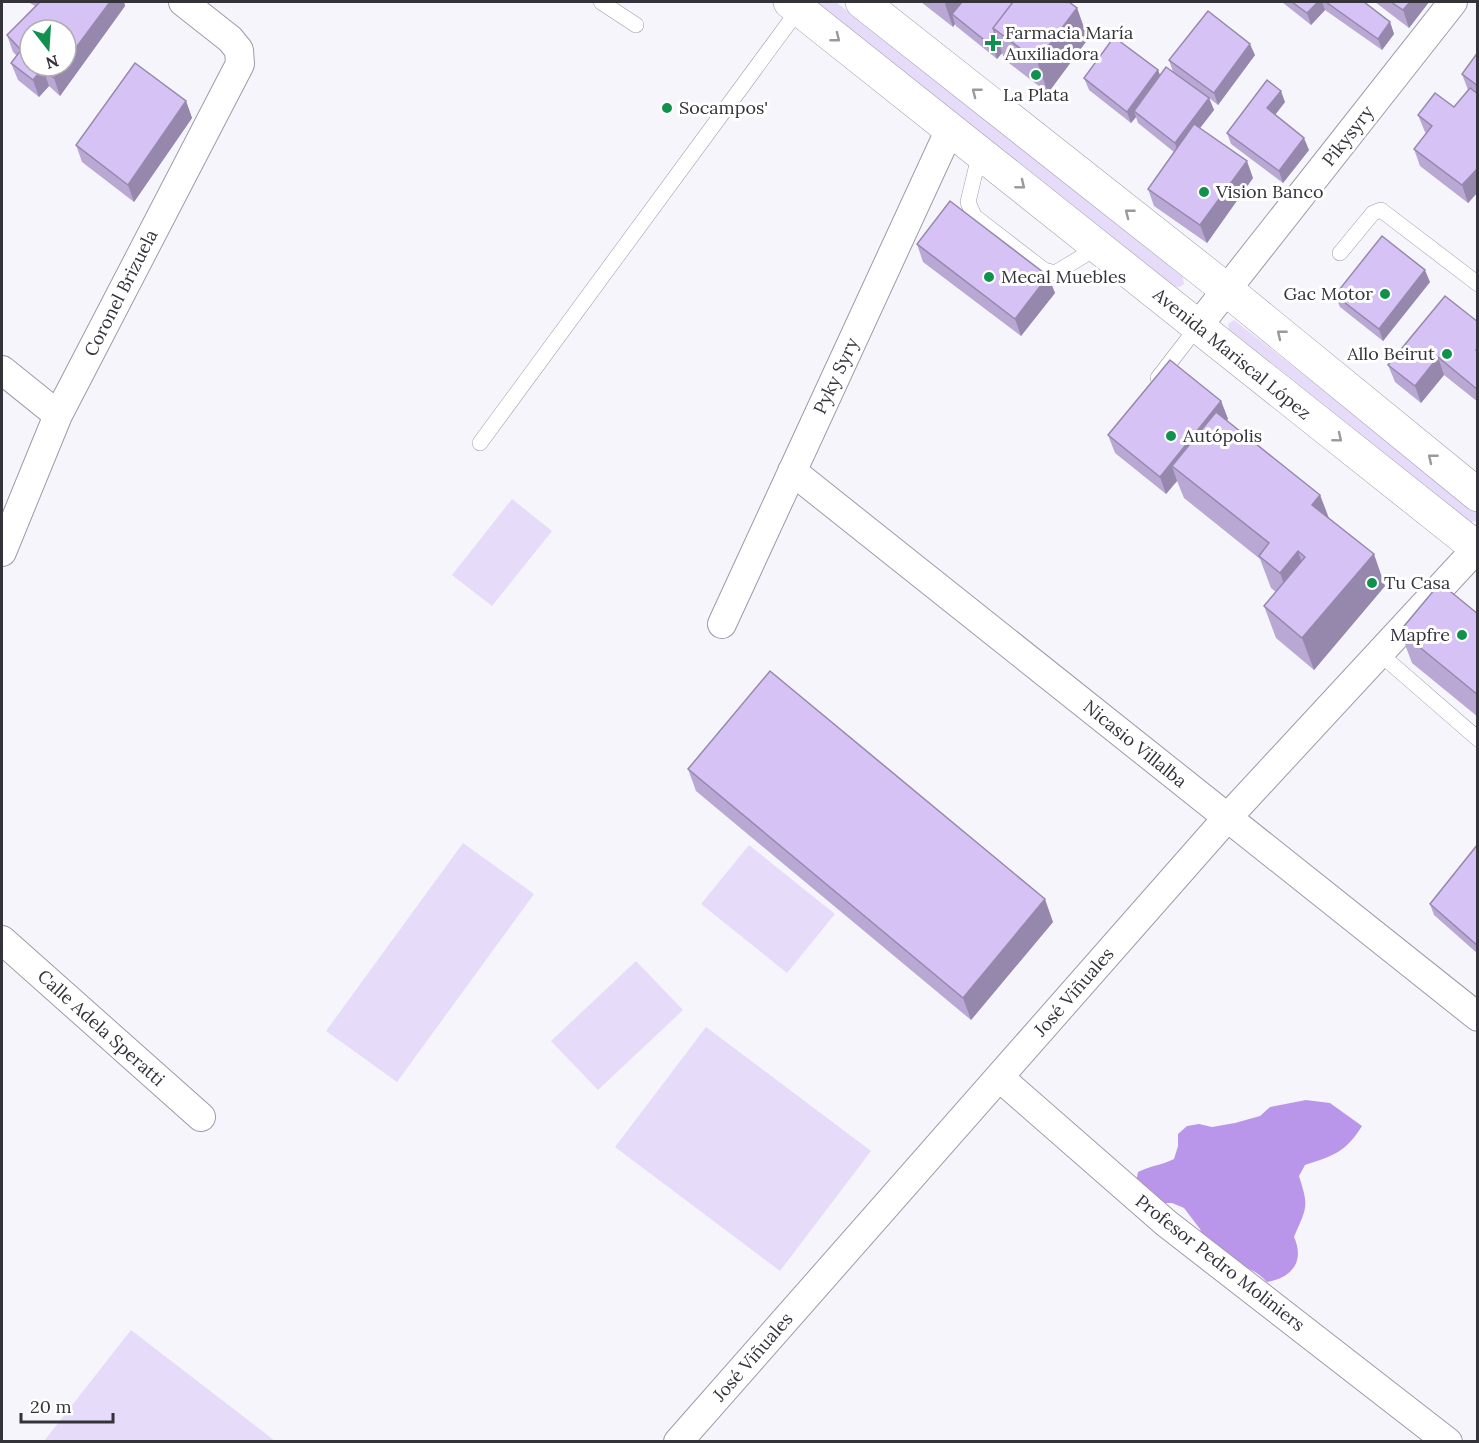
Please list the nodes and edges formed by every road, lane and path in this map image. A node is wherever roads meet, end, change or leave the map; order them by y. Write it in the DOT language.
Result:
graph roads {
  1 [pos="183,2"];
  2 [pos="601,2"];
  3 [pos="862,2"];
  4 [pos="1453,2"];
  5 [pos="795,5"];
  6 [pos="636,25"];
  7 [pos="950,129"];
  8 [pos="980,152"];
  9 [pos="1098,246"];
  10 [pos="1340,253"];
  11 [pos="1478,284"];
  12 [pos="1227,290"];
  13 [pos="1198,326"];
  14 [pos="2,370"];
  15 [pos="1149,389"];
  16 [pos="58,415"];
  17 [pos="480,443"];
  18 [pos="792,471"];
  19 [pos="1478,495"];
  20 [pos="1477,549"];
  21 [pos="2,552"];
  22 [pos="722,624"];
  23 [pos="1379,653"];
  24 [pos="1478,739"];
  25 [pos="1227,818"];
  26 [pos="2,940"];
  27 [pos="1478,1017"];
  28 [pos="999,1077"];
  29 [pos="201,1117"];
  30 [pos="678,1442"];
  31 [pos="1448,1442"];
  1 -- 16 [label="street, Coronel Brizuela"];
  2 -- 6 [label="lane"];
  12 -- 3 [label="highway, one-way"];
  4 -- 12 [label="street, Pikysyry"];
  5 -- 7 [label="highway, Avenida Mariscal López, one-way"];
  5 -- 17 [label="lane"];
  7 -- 8 [label="highway, Avenida Mariscal López"];
  7 -- 18 [label="street, Pyky Syry"];
  8 -- 9 [label="highway, Avenida Mariscal López, one-way"];
  8 -- 9 [label="lane"];
  9 -- 13 [label="highway, Avenida Mariscal López"];
  10 -- 11 [label="lane"];
  12 -- 13 [label="street, Pikysyry"];
  19 -- 12 [label="highway, one-way"];
  13 -- 15 [label="lane"];
  13 -- 20 [label="highway, Avenida Mariscal López, one-way"];
  14 -- 16 [label="street"];
  16 -- 21 [label="street, Coronel Brizuela"];
  18 -- 22 [label="street, Pyky Syry"];
  18 -- 25 [label="street, Nicasio Villalba"];
  20 -- 23 [label="street, José Viñuales"];
  23 -- 24 [label="lane"];
  23 -- 25 [label="street, José Viñuales"];
  25 -- 27 [label="street, Nicasio Villalba"];
  25 -- 28 [label="street, José Viñuales"];
  26 -- 29 [label="street, Calle Adela Speratti"];
  28 -- 30 [label="street, José Viñuales"];
  28 -- 31 [label="street, Profesor Pedro Moliniers"];
}
